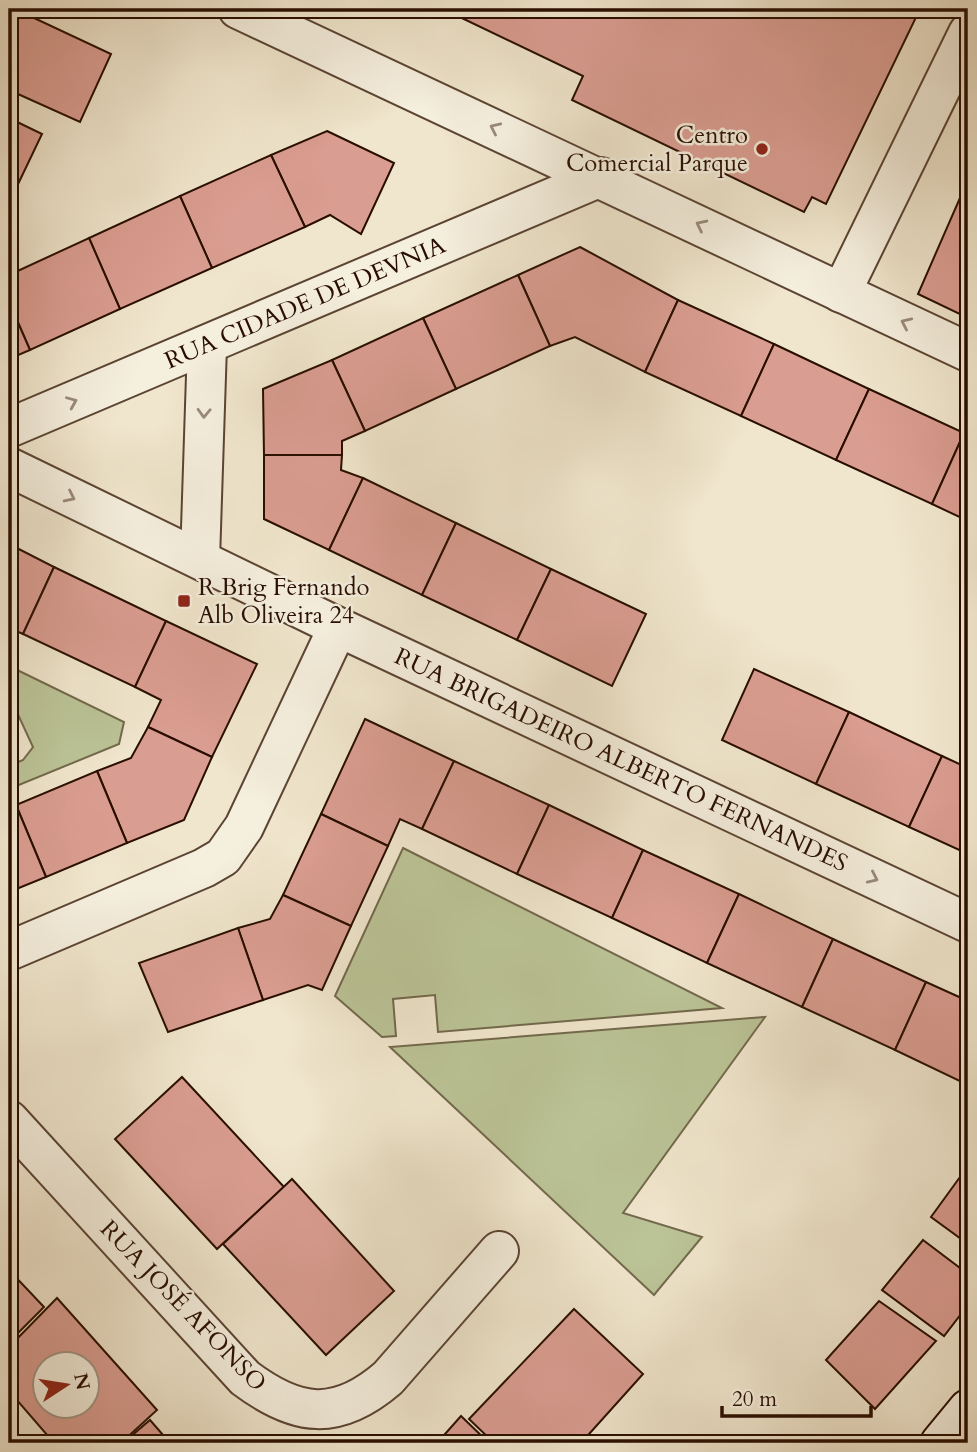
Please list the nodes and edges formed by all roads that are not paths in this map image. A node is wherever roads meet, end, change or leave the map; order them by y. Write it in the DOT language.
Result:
graph roads {
  1 [pos="238,9"];
  2 [pos="968,33"];
  3 [pos="601,177"];
  4 [pos="841,293"];
  5 [pos="207,345"];
  6 [pos="968,352"];
  7 [pos="9,428"];
  8 [pos="9,467"];
  9 [pos="200,559"];
  10 [pos="338,627"];
  11 [pos="968,923"];
  12 [pos="9,951"];
  13 [pos="9,1120"];
  14 [pos="499,1251"];
  15 [pos="968,1409"];
  16 [pos="940,1443"];
  3 -- 1 [label="street, one-way"];
  2 -- 4 [label="street"];
  4 -- 3 [label="street, one-way"];
  3 -- 5 [label="street, RUA CIDADE DE DEVNIA"];
  6 -- 4 [label="street, one-way"];
  7 -- 5 [label="street, RUA CIDADE DE DEVNIA, one-way"];
  5 -- 9 [label="street, one-way"];
  8 -- 9 [label="street, RUA BRIGADEIRO ALBERTO FERNANDES, one-way"];
  9 -- 10 [label="street, RUA BRIGADEIRO ALBERTO FERNANDES"];
  10 -- 11 [label="street, RUA BRIGADEIRO ALBERTO FERNANDES, one-way"];
  10 -- 12 [label="street"];
  13 -- 14 [label="street, RUA JOSÉ AFONSO"];
  15 -- 16 [label="street"];
}
